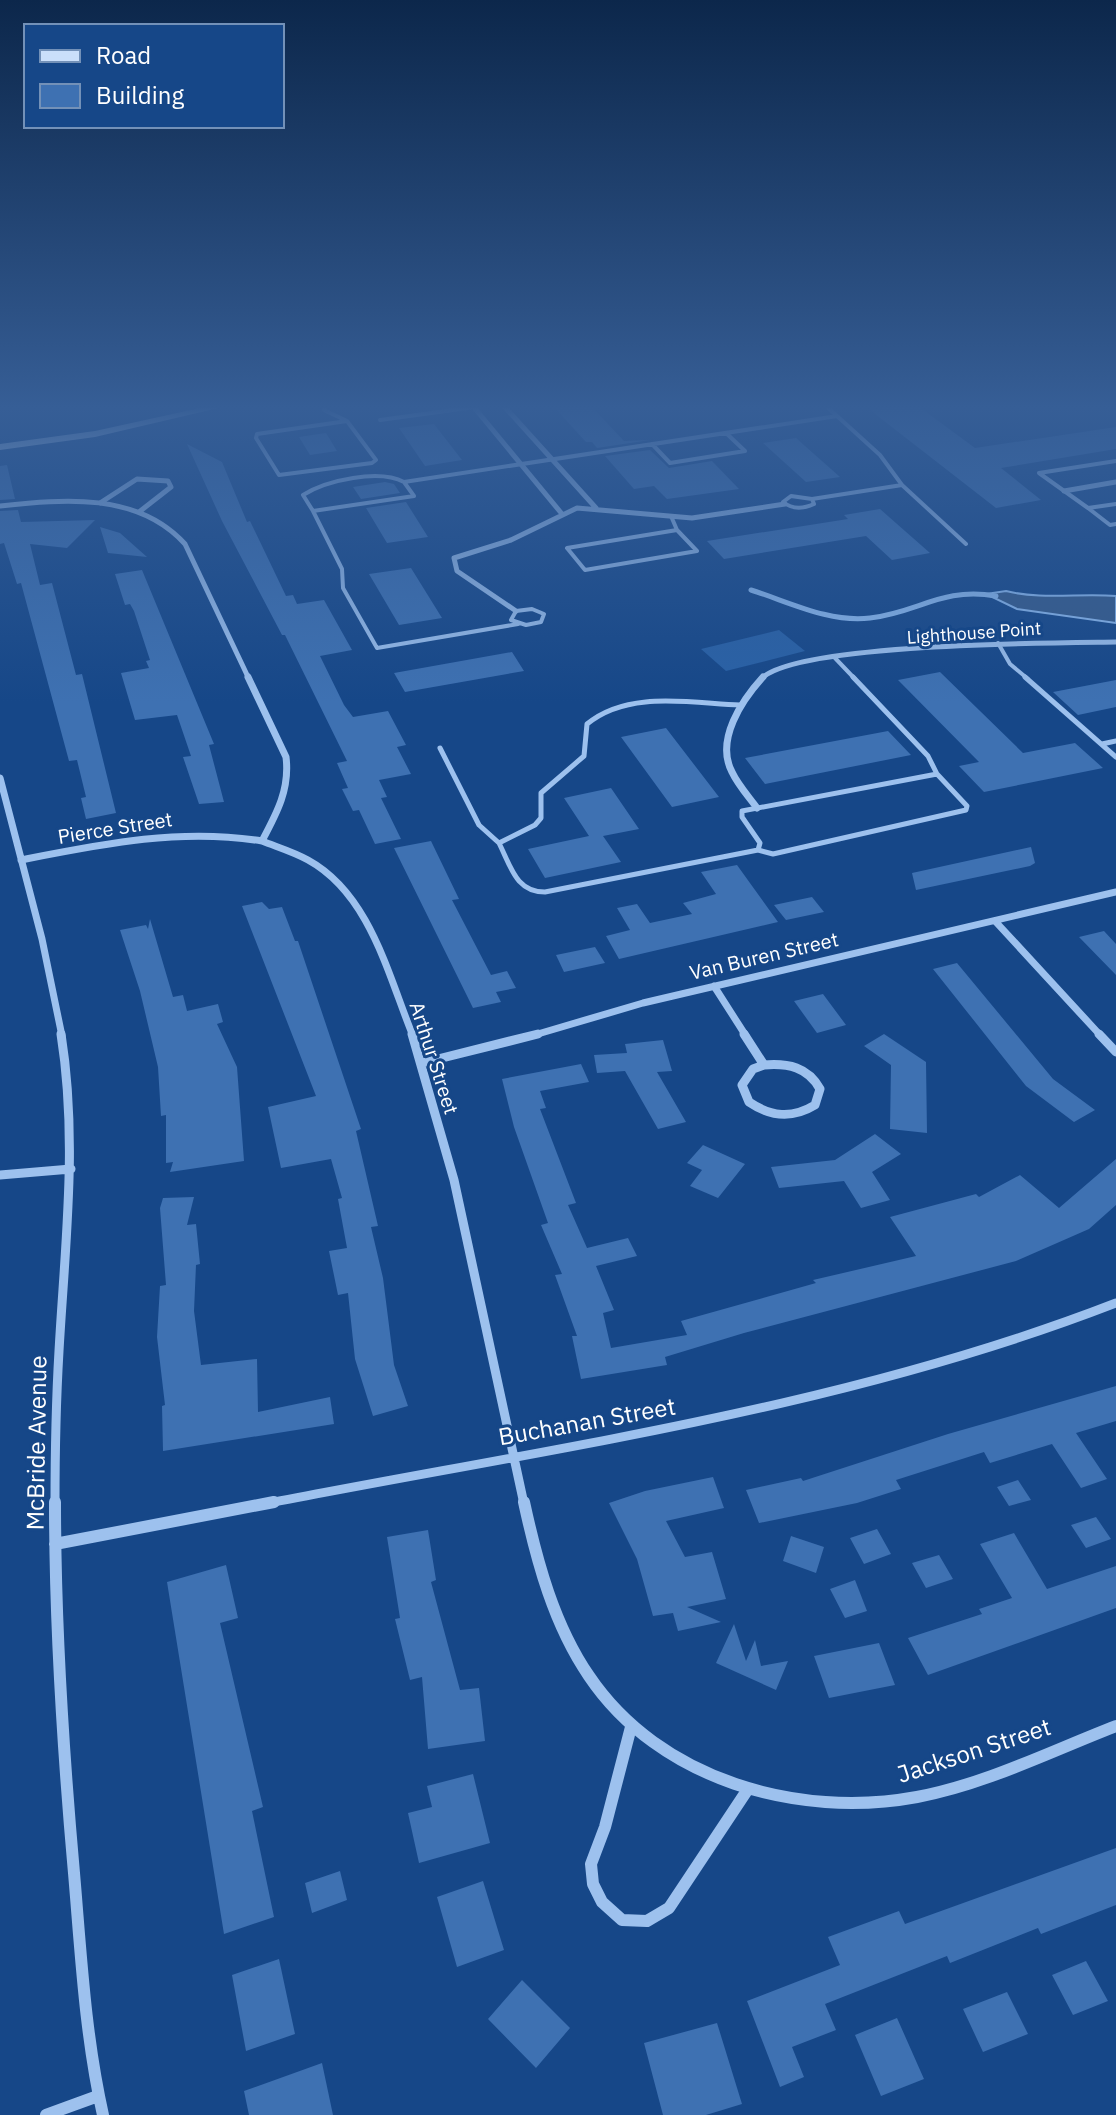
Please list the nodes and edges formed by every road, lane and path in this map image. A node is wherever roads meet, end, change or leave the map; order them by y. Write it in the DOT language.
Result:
graph roads {
  1 [pos="102,505"];
  2 [pos="148,505"];
  3 [pos="309,505"];
  4 [pos="355,505"];
  5 [pos="554,505"];
  6 [pos="592,505"];
  7 [pos="781,505"];
  8 [pos="789,505"];
  9 [pos="813,505"];
  10 [pos="923,505"];
  11 [pos="1083,505"];
  12 [pos="1111,505"];
  13 [pos="1088,508"];
  14 [pos="596,509"];
  15 [pos="313,511"];
  16 [pos="139,512"];
  17 [pos="562,514"];
  18 [pos="671,516"];
  19 [pos="1116,524"];
  20 [pos="677,530"];
  21 [pos="966,544"];
  22 [pos="516,611"];
  23 [pos="518,624"];
  24 [pos="1116,642"];
  25 [pos="998,643"];
  26 [pos="835,658"];
  27 [pos="740,705"];
  28 [pos="1116,741"];
  29 [pos="1102,744"];
  30 [pos="440,748"];
  31 [pos="1116,757"];
  32 [pos="937,774"];
  33 [pos="0,778"];
  34 [pos="757,808"];
  35 [pos="262,841"];
  36 [pos="499,843"];
  37 [pos="758,850"];
  38 [pos="21,860"];
  39 [pos="1116,892"];
  40 [pos="995,921"];
  41 [pos="714,986"];
  42 [pos="1116,1052"];
  43 [pos="422,1063"];
  44 [pos="764,1065"];
  45 [pos="71,1169"];
  46 [pos="0,1175"];
  47 [pos="1116,1303"];
  48 [pos="514,1455"];
  49 [pos="55,1544"];
  50 [pos="608,1701"];
  51 [pos="1116,1726"];
  52 [pos="631,1727"];
  53 [pos="748,1789"];
  54 [pos="98,2096"];
  55 [pos="46,2115"];
  56 [pos="103,2115"];
  1 -- 16 [label="street"];
  2 -- 16 [label="street"];
  3 -- 15 [label="lane"];
  4 -- 15 [label="lane"];
  5 -- 17 [label="street"];
  6 -- 14 [label="street"];
  7 -- 18 [label="street"];
  8 -- 9 [label="lane"];
  10 -- 21 [label="lane"];
  11 -- 13 [label="lane"];
  12 -- 13 [label="lane"];
  13 -- 19 [label="lane"];
  14 -- 17 [label="street"];
  14 -- 18 [label="street"];
  15 -- 23 [label="lane"];
  16 -- 35 [label="street"];
  17 -- 22 [label="street"];
  18 -- 20 [label="lane"];
  20 -- 20 [label="lane"];
  22 -- 23 [label="lane"];
  22 -- 23 [label="lane"];
  24 -- 25 [label="street, Lighthouse Point"];
  25 -- 26 [label="street, Lighthouse Point"];
  25 -- 29 [label="lane"];
  26 -- 27 [label="street, Lighthouse Point"];
  26 -- 32 [label="lane"];
  27 -- 34 [label="street"];
  27 -- 36 [label="lane"];
  28 -- 29 [label="lane"];
  29 -- 31 [label="lane"];
  30 -- 36 [label="lane"];
  32 -- 34 [label="lane"];
  32 -- 37 [label="lane"];
  33 -- 38 [label="street, McBride Avenue"];
  34 -- 37 [label="lane"];
  35 -- 38 [label="street, Pierce Street"];
  35 -- 43 [label="street, Arthur Street"];
  36 -- 37 [label="lane"];
  38 -- 45 [label="street, McBride Avenue"];
  39 -- 40 [label="street, Van Buren Street"];
  40 -- 41 [label="street, Van Buren Street"];
  40 -- 42 [label="street"];
  41 -- 43 [label="street, Van Buren Street"];
  41 -- 44 [label="street"];
  43 -- 48 [label="street, Arthur Street"];
  44 -- 44 [label="street"];
  45 -- 46 [label="street"];
  45 -- 49 [label="street, McBride Avenue"];
  47 -- 48 [label="street, Buchanan Street"];
  48 -- 49 [label="street, Buchanan Street"];
  48 -- 50 [label="street, Arthur Street"];
  49 -- 54 [label="street, McBride Avenue"];
  50 -- 52 [label="street, Jackson Street"];
  51 -- 53 [label="street, Jackson Street"];
  52 -- 53 [label="street, Jackson Street"];
  52 -- 53 [label="street"];
  54 -- 55 [label="street"];
  54 -- 56 [label="street, McBride Avenue"];
}
